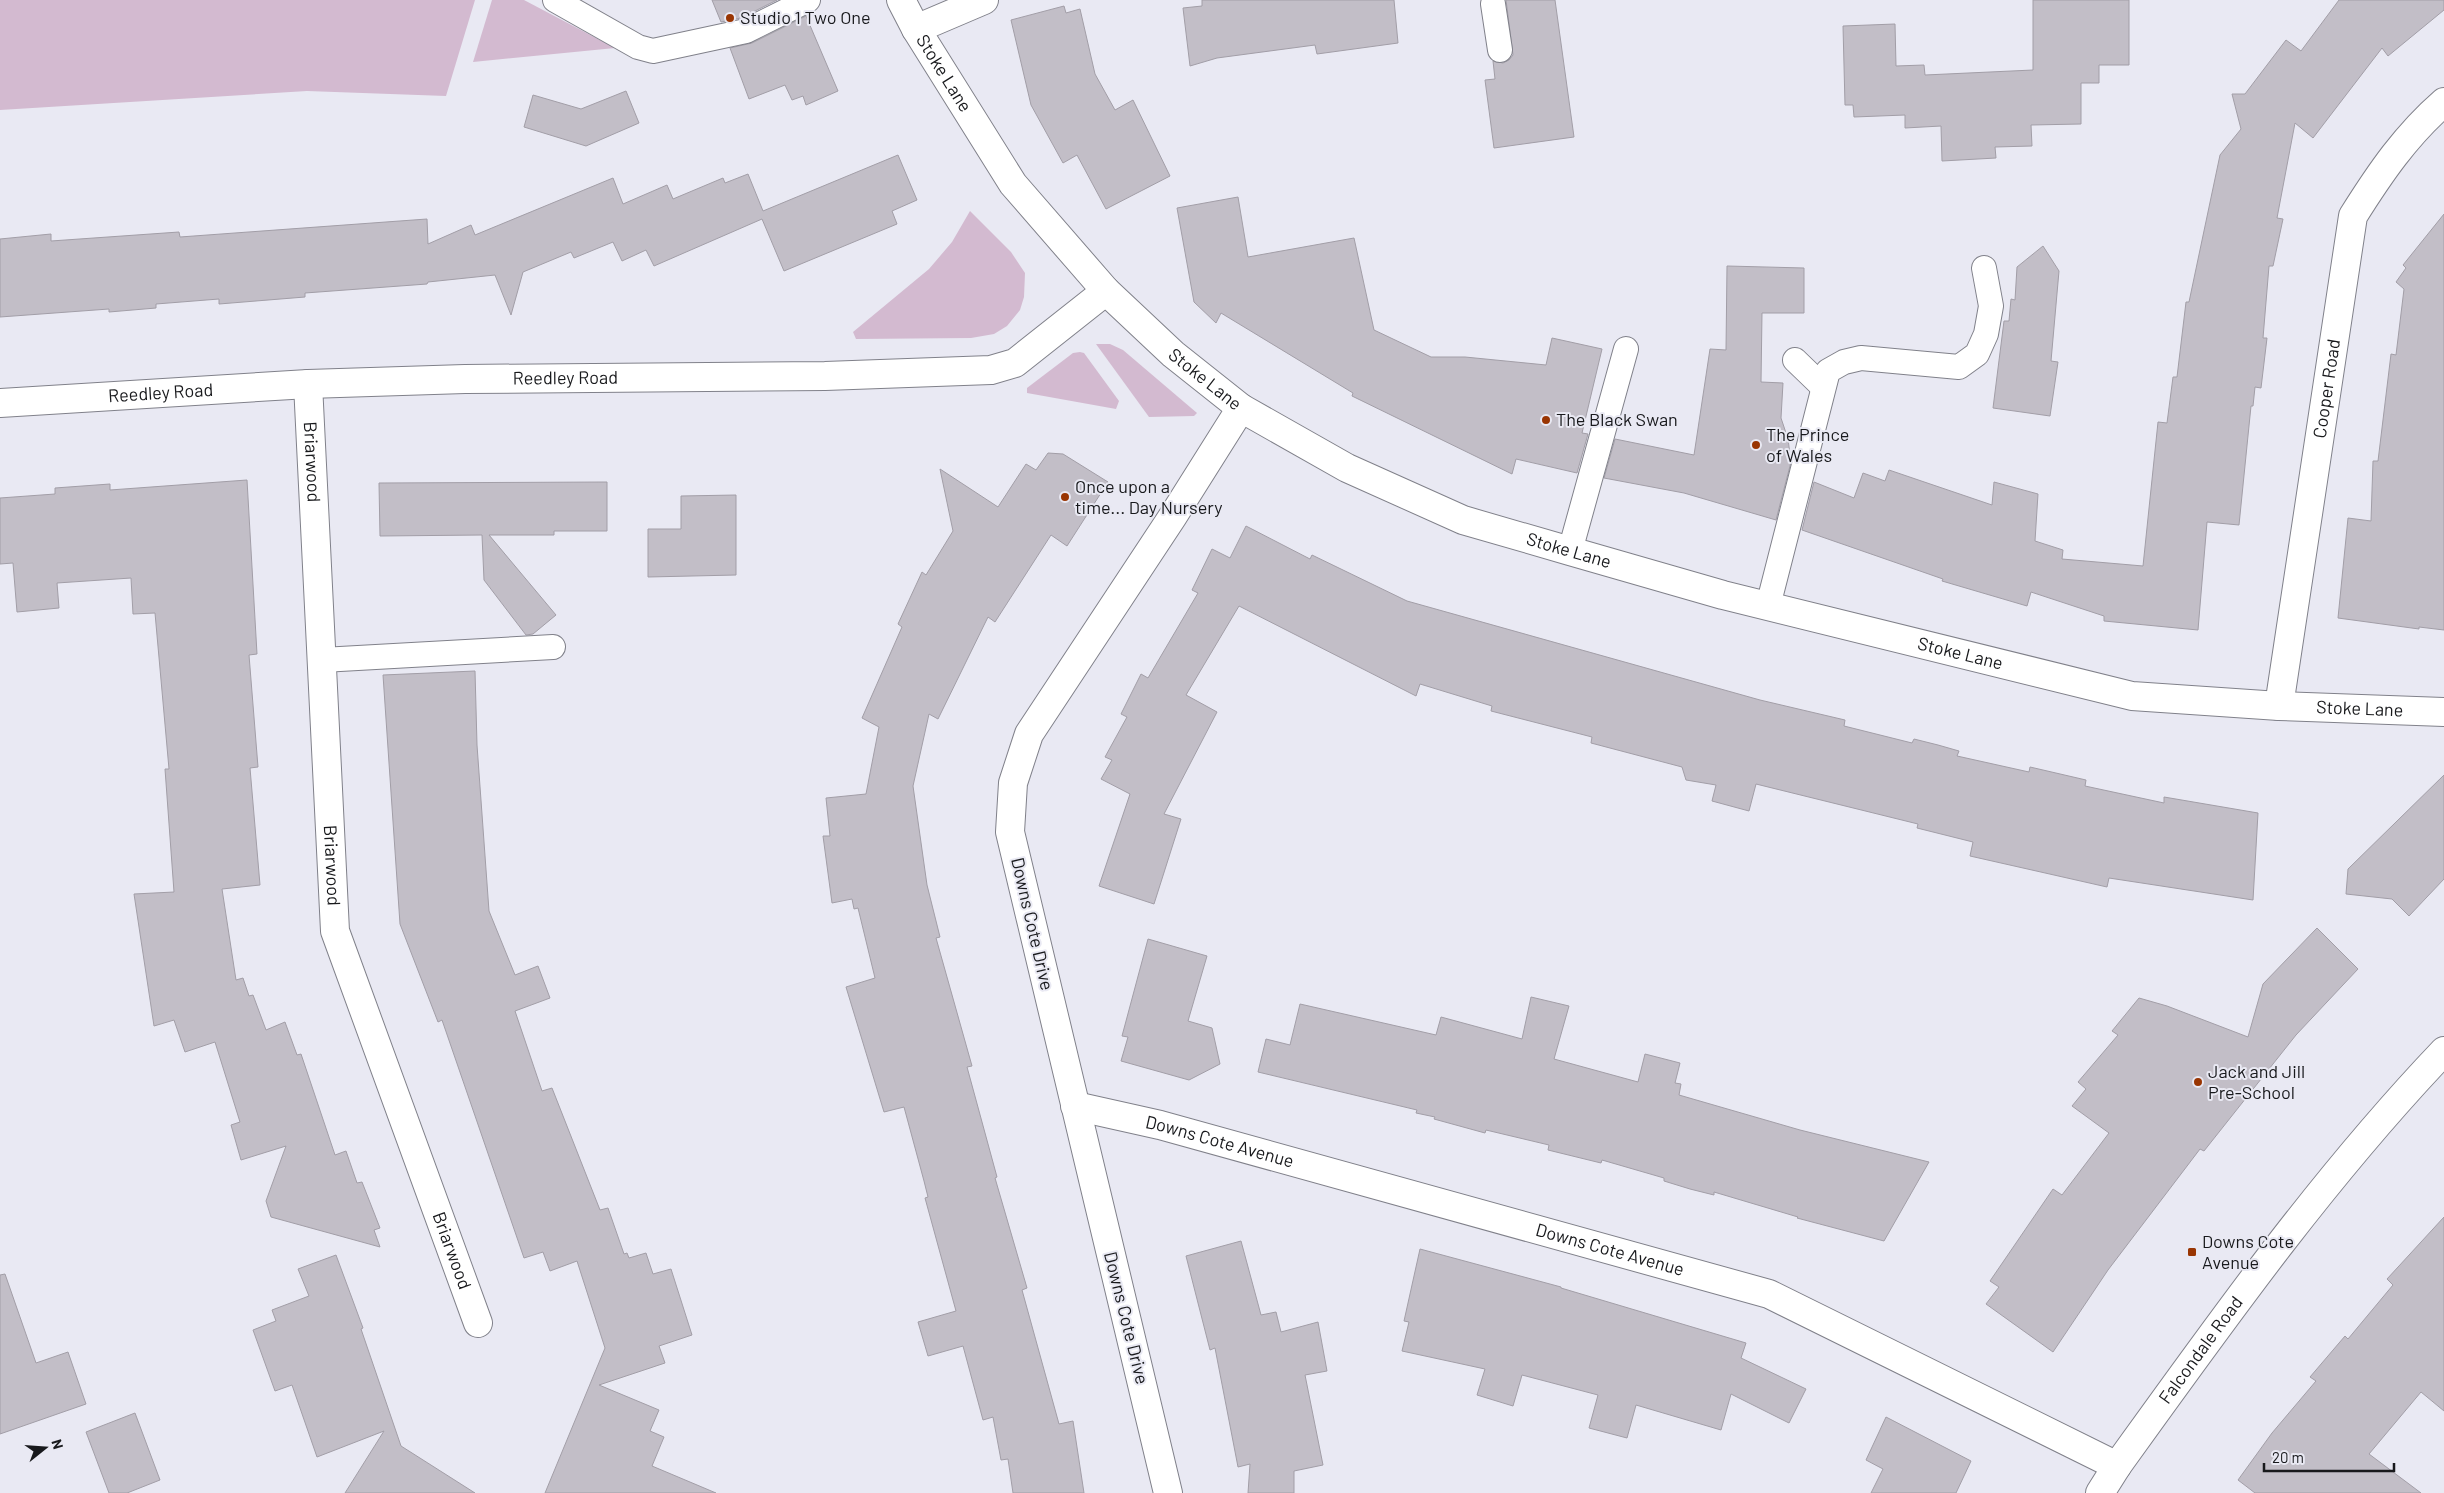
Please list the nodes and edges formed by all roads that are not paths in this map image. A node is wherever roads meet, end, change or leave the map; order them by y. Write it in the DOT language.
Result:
graph roads {
  1 [pos="555,0"];
  2 [pos="808,0"];
  3 [pos="901,0"];
  4 [pos="984,0"];
  5 [pos="1493,4"];
  6 [pos="916,29"];
  7 [pos="1500,50"];
  8 [pos="2444,102"];
  9 [pos="1984,268"];
  10 [pos="1106,290"];
  11 [pos="1626,348"];
  12 [pos="1795,360"];
  13 [pos="308,384"];
  14 [pos="1822,387"];
  15 [pos="0,403"];
  16 [pos="1242,408"];
  17 [pos="1570,551"];
  18 [pos="1768,606"];
  19 [pos="553,647"];
  20 [pos="322,660"];
  21 [pos="2280,706"];
  22 [pos="2444,712"];
  23 [pos="2444,1051"];
  24 [pos="1075,1106"];
  25 [pos="478,1323"];
  26 [pos="2117,1466"];
  27 [pos="1168,1493"];
  28 [pos="2100,1493"];
  1 -- 2 [label="lane"];
  3 -- 6 [label="street, Stoke Lane"];
  4 -- 6 [label="street"];
  5 -- 7 [label="lane"];
  6 -- 10 [label="street, Stoke Lane"];
  8 -- 21 [label="street, Cooper Road"];
  9 -- 14 [label="lane"];
  10 -- 13 [label="street, Reedley Road"];
  10 -- 16 [label="street, Stoke Lane"];
  11 -- 17 [label="lane"];
  12 -- 14 [label="lane"];
  13 -- 15 [label="street, Reedley Road"];
  13 -- 20 [label="street, Briarwood"];
  14 -- 18 [label="lane"];
  16 -- 17 [label="street, Stoke Lane"];
  16 -- 24 [label="street, Downs Cote Drive"];
  17 -- 18 [label="street, Stoke Lane"];
  18 -- 21 [label="street, Stoke Lane"];
  19 -- 20 [label="lane"];
  20 -- 25 [label="street, Briarwood"];
  21 -- 22 [label="street, Stoke Lane"];
  23 -- 26 [label="street, Falcondale Road"];
  24 -- 26 [label="street, Downs Cote Avenue"];
  24 -- 27 [label="street, Downs Cote Drive"];
  26 -- 28 [label="street, Falcondale Road"];
}
